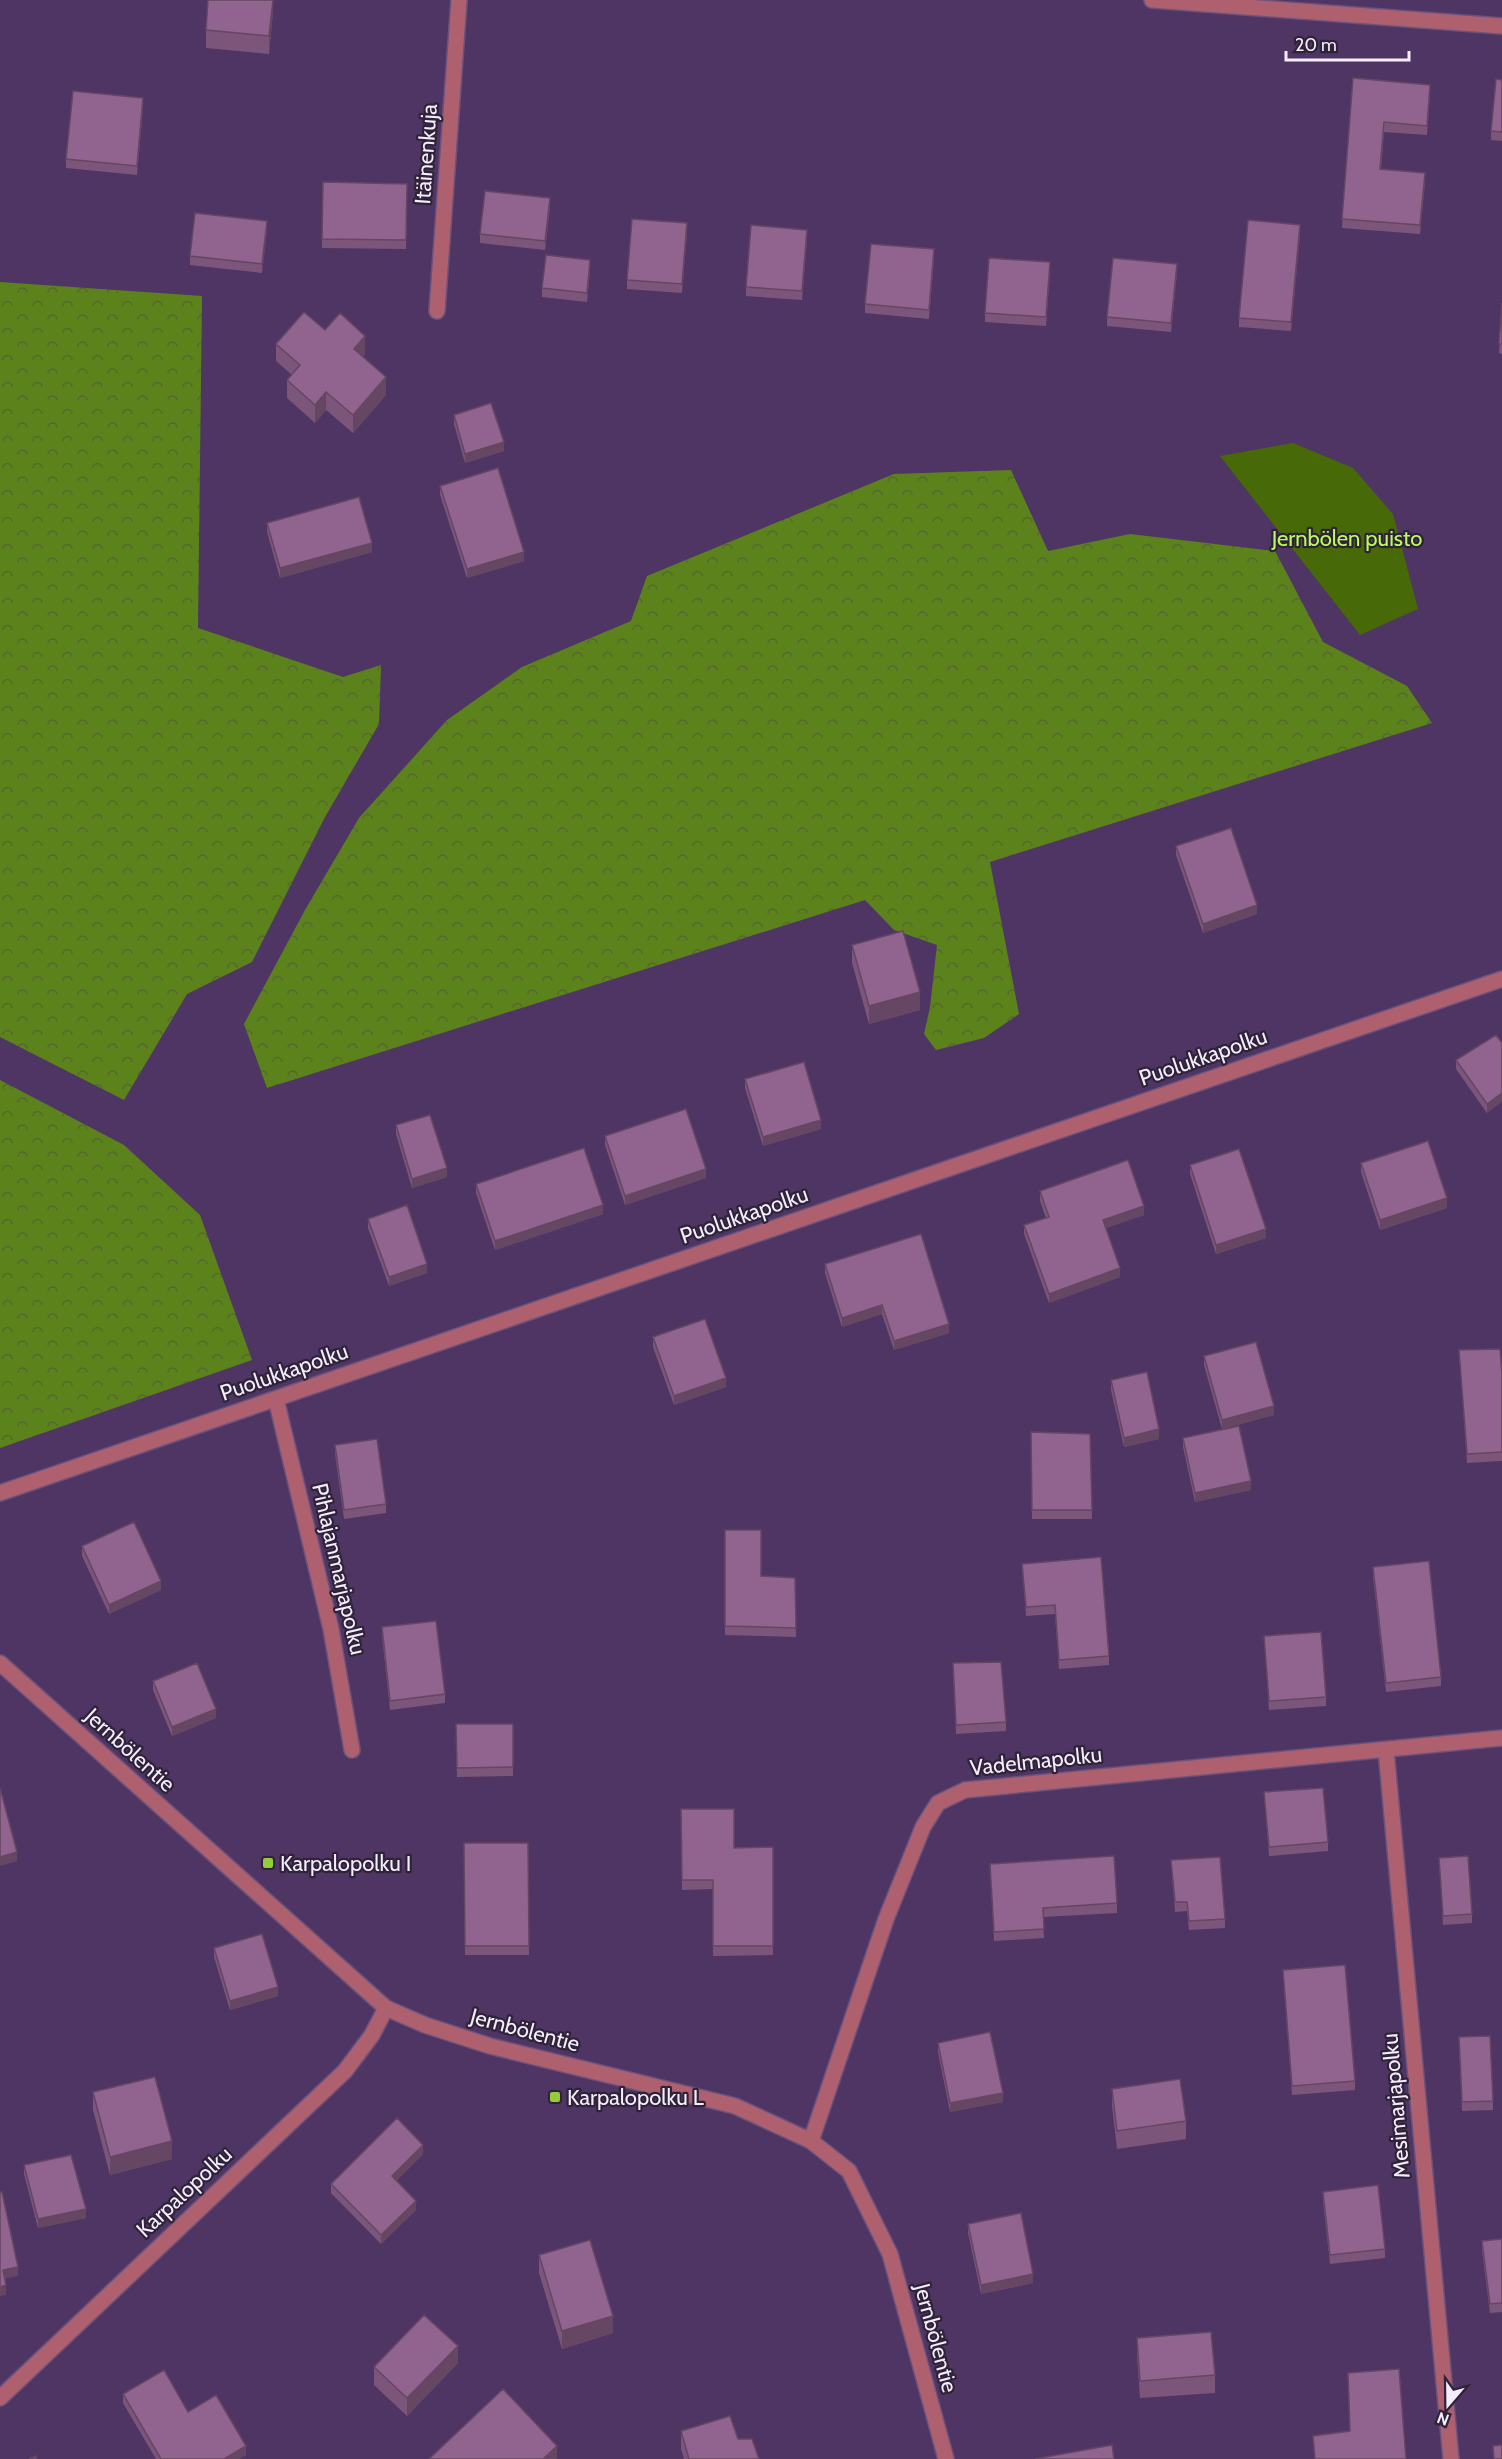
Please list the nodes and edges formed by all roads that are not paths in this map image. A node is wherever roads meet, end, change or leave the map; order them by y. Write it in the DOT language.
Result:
graph roads {
  1 [pos="459,0"];
  2 [pos="1152,0"];
  3 [pos="1502,26"];
  4 [pos="437,311"];
  5 [pos="1502,979"];
  6 [pos="276,1399"];
  7 [pos="0,1493"];
  8 [pos="0,1663"];
  9 [pos="1502,1738"];
  10 [pos="352,1750"];
  11 [pos="1386,1750"];
  12 [pos="386,2008"];
  13 [pos="811,2141"];
  14 [pos="0,2398"];
  15 [pos="946,2459"];
  16 [pos="1451,2459"];
  1 -- 4 [label="street, Itäinenkuja"];
  2 -- 3 [label="street"];
  5 -- 6 [label="street, Puolukkapolku"];
  6 -- 7 [label="street, Puolukkapolku"];
  6 -- 10 [label="street, Pihlajanmarjapolku"];
  8 -- 12 [label="street, Jernbölentie"];
  9 -- 11 [label="street, Vadelmapolku"];
  11 -- 13 [label="street, Vadelmapolku"];
  11 -- 16 [label="street, Mesimarjapolku"];
  12 -- 13 [label="street, Jernbölentie"];
  12 -- 14 [label="street, Karpalopolku"];
  13 -- 15 [label="street, Jernbölentie"];
}
